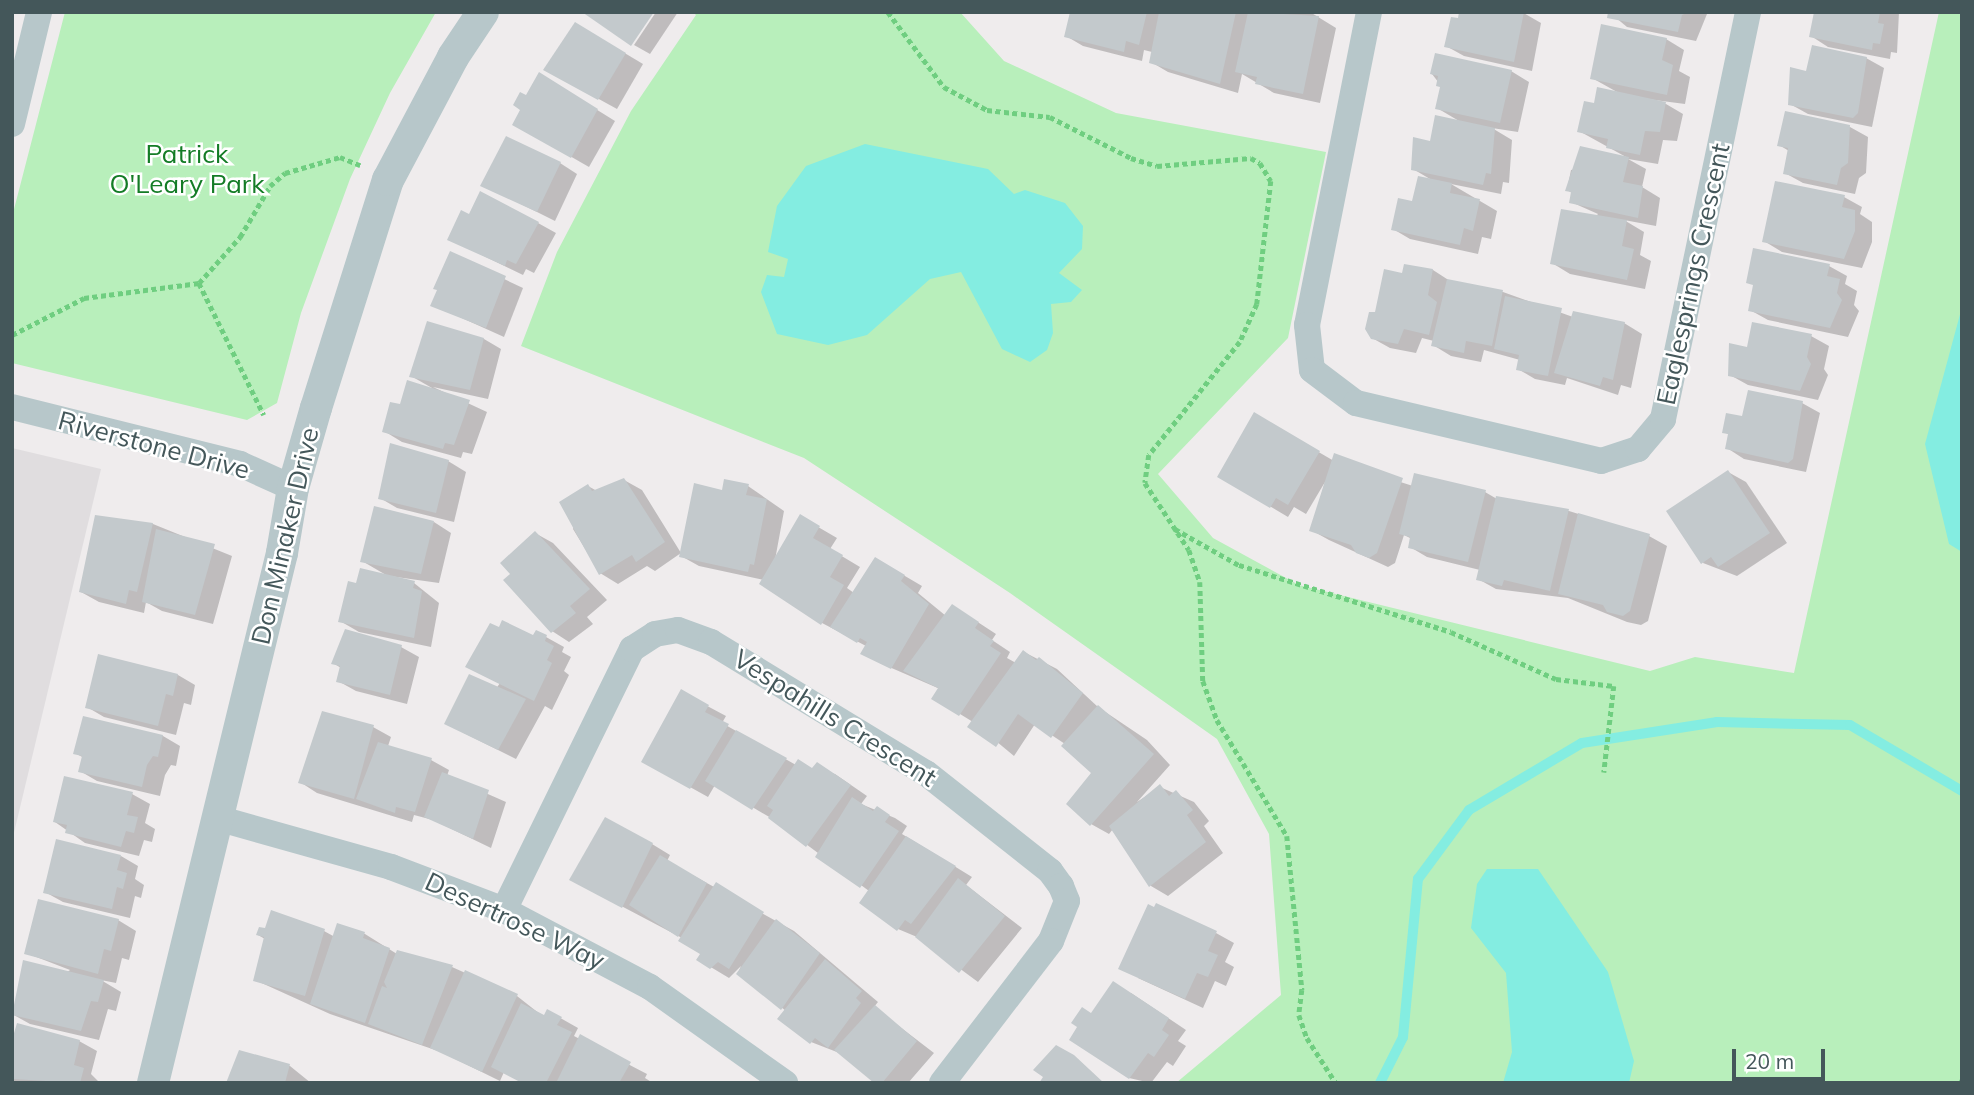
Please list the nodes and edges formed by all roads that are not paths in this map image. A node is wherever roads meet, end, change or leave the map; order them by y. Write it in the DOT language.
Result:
graph roads {
  1 [pos="39,12"];
  2 [pos="483,12"];
  3 [pos="1369,12"];
  4 [pos="1748,12"];
  5 [pos="12,124"];
  6 [pos="12,407"];
  7 [pos="293,488"];
  8 [pos="217,818"];
  9 [pos="504,910"];
  10 [pos="153,1083"];
  11 [pos="785,1083"];
  12 [pos="942,1083"];
  1 -- 5 [label="street"];
  2 -- 7 [label="street, Don Minaker Drive"];
  3 -- 4 [label="street, Eaglesprings Crescent"];
  6 -- 7 [label="street, Riverstone Drive"];
  7 -- 8 [label="street, Don Minaker Drive"];
  8 -- 9 [label="street, Desertrose Way"];
  8 -- 10 [label="street, Don Minaker Drive"];
  9 -- 11 [label="street, Desertrose Way"];
  9 -- 12 [label="street, Vespahills Crescent"];
}
